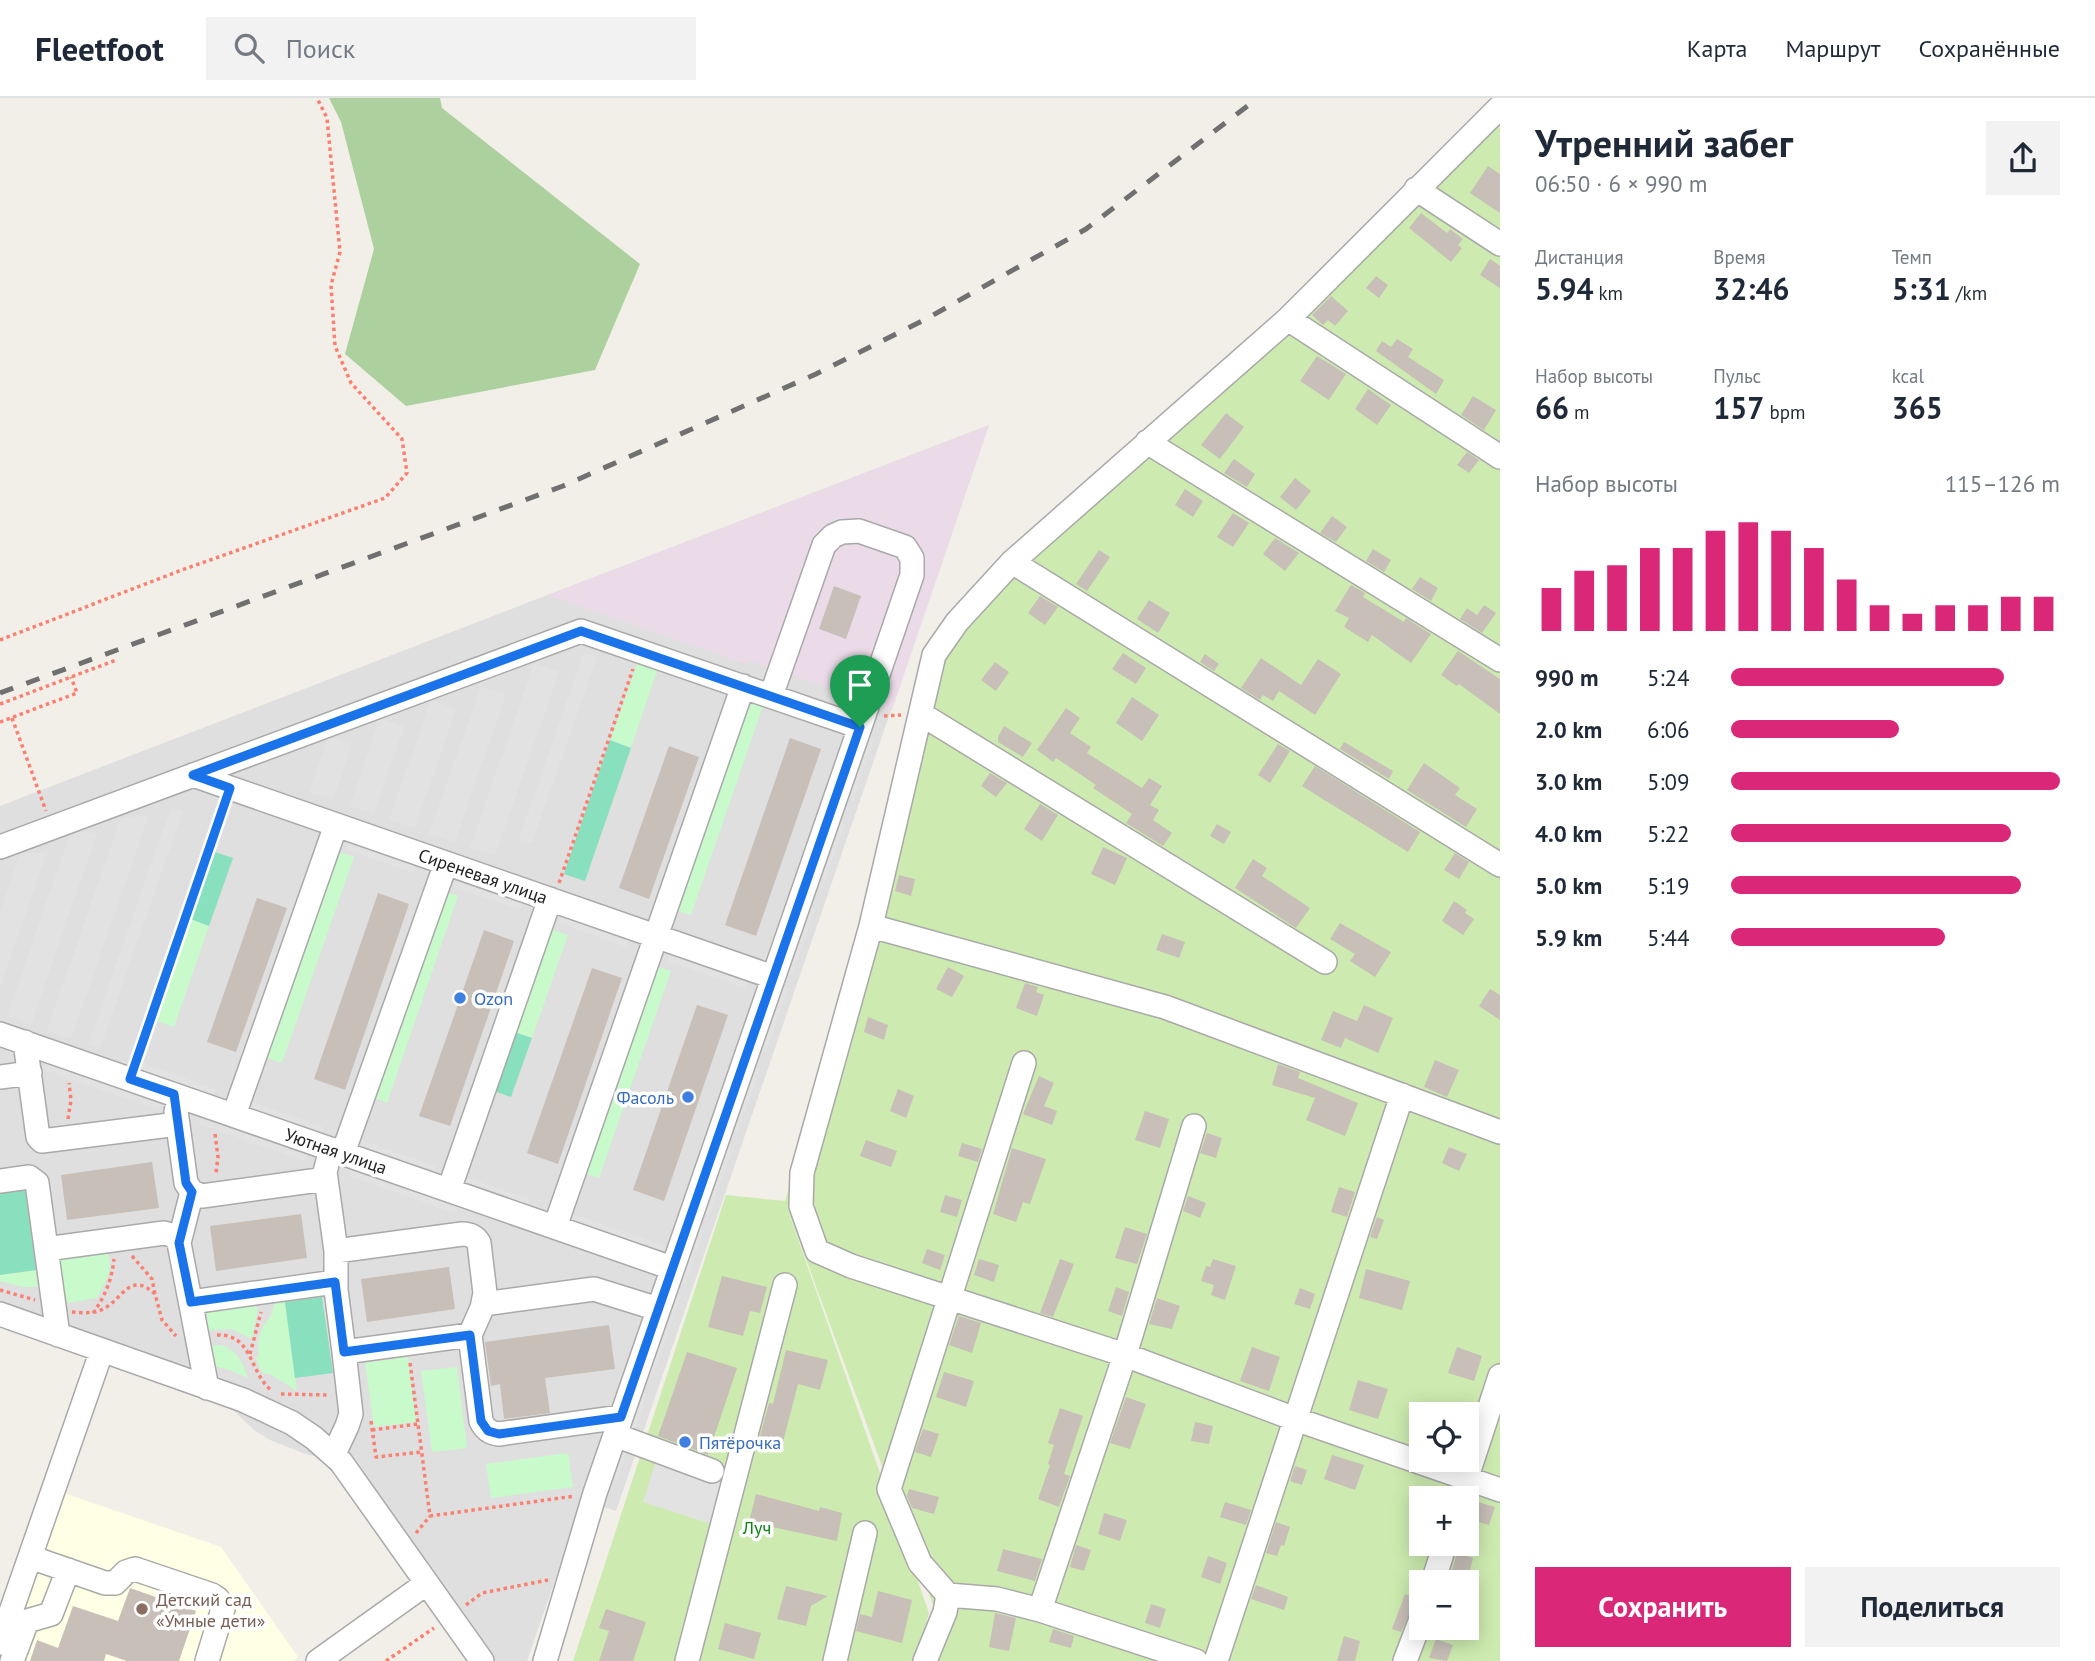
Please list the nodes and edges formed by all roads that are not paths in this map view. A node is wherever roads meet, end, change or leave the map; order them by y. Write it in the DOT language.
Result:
graph roads {
  1 [pos="1500,107"];
  2 [pos="1416,189"];
  3 [pos="1500,244"];
  4 [pos="1288,319"];
  5 [pos="1147,442"];
  6 [pos="1500,457"];
  7 [pos="1012,562"];
  8 [pos="1500,660"];
  9 [pos="743,686"];
  10 [pos="771,696"];
  11 [pos="921,714"];
  12 [pos="862,719"];
  13 [pos="193,775"];
  14 [pos="336,825"];
  15 [pos="0,847"];
  16 [pos="446,863"];
  17 [pos="1500,865"];
  18 [pos="551,900"];
  19 [pos="871,926"];
  20 [pos="656,936"];
  21 [pos="1325,962"];
  22 [pos="773,977"];
  23 [pos="0,1034"];
  24 [pos="26,1042"];
  25 [pos="1024,1063"];
  26 [pos="30,1073"];
  27 [pos="0,1077"];
  28 [pos="174,1094"];
  29 [pos="1402,1095"];
  30 [pos="234,1115"];
  31 [pos="178,1124"];
  32 [pos="1194,1126"];
  33 [pos="1500,1132"];
  34 [pos="50,1140"];
  35 [pos="337,1151"];
  36 [pos="31,1178"];
  37 [pos="326,1179"];
  38 [pos="0,1181"];
  39 [pos="449,1190"];
  40 [pos="192,1192"];
  41 [pos="483,1202"];
  42 [pos="555,1227"];
  43 [pos="472,1235"];
  44 [pos="179,1243"];
  45 [pos="46,1249"];
  46 [pos="336,1251"];
  47 [pos="672,1268"];
  48 [pos="335,1282"];
  49 [pos="785,1285"];
  50 [pos="951,1297"];
  51 [pos="191,1302"];
  52 [pos="484,1304"];
  53 [pos="658,1309"];
  54 [pos="0,1314"];
  55 [pos="58,1335"];
  56 [pos="470,1335"];
  57 [pos="102,1350"];
  58 [pos="344,1352"];
  59 [pos="1125,1355"];
  60 [pos="1500,1376"];
  61 [pos="207,1388"];
  62 [pos="1295,1419"];
  63 [pos="618,1426"];
  64 [pos="334,1454"];
  65 [pos="712,1471"];
  66 [pos="1458,1486"];
  67 [pos="1464,1486"];
  68 [pos="1479,1489"];
  69 [pos="1500,1490"];
  70 [pos="865,1533"];
  71 [pos="30,1557"];
  72 [pos="68,1570"];
  73 [pos="427,1583"];
  74 [pos="948,1595"];
  75 [pos="1040,1610"];
  76 [pos="1413,1640"];
  77 [pos="0,1643"];
  78 [pos="12,1661"];
  79 [pos="207,1661"];
  80 [pos="318,1661"];
  81 [pos="482,1661"];
  82 [pos="545,1661"];
  83 [pos="687,1661"];
  84 [pos="835,1661"];
  85 [pos="925,1661"];
  86 [pos="1196,1661"];
  87 [pos="1216,1661"];
  88 [pos="1405,1661"];
  1 -- 2 [label="street"];
  2 -- 3 [label="street"];
  2 -- 4 [label="street"];
  4 -- 5 [label="street"];
  4 -- 6 [label="street"];
  5 -- 7 [label="street"];
  5 -- 8 [label="street"];
  7 -- 11 [label="street"];
  7 -- 17 [label="street"];
  9 -- 10 [label="street"];
  9 -- 13 [label="street"];
  9 -- 20 [label="street"];
  10 -- 12 [label="street"];
  10 -- 12 [label="street"];
  11 -- 19 [label="street"];
  11 -- 21 [label="street"];
  12 -- 22 [label="street"];
  13 -- 14 [label="street, Сиреневая улица"];
  13 -- 15 [label="street"];
  14 -- 16 [label="street, Сиреневая улица"];
  14 -- 30 [label="street"];
  16 -- 18 [label="street, Сиреневая улица"];
  16 -- 35 [label="street"];
  18 -- 20 [label="street, Сиреневая улица"];
  18 -- 39 [label="street"];
  19 -- 29 [label="street"];
  19 -- 50 [label="street"];
  20 -- 22 [label="street, Сиреневая улица"];
  20 -- 42 [label="street"];
  22 -- 47 [label="street"];
  23 -- 24 [label="street, Уютная улица"];
  24 -- 26 [label="street"];
  24 -- 28 [label="street, Уютная улица"];
  25 -- 50 [label="street"];
  26 -- 27 [label="street"];
  26 -- 34 [label="street"];
  28 -- 30 [label="street, Уютная улица"];
  28 -- 31 [label="street"];
  29 -- 33 [label="street"];
  29 -- 62 [label="street"];
  30 -- 35 [label="street, Уютная улица"];
  31 -- 34 [label="street"];
  31 -- 40 [label="street"];
  32 -- 59 [label="street"];
  34 -- 36 [label="street"];
  35 -- 37 [label="street"];
  35 -- 39 [label="street, Уютная улица"];
  36 -- 38 [label="street"];
  36 -- 45 [label="street"];
  37 -- 40 [label="street"];
  37 -- 46 [label="street"];
  39 -- 41 [label="street, Уютная улица"];
  40 -- 44 [label="street"];
  41 -- 42 [label="street, Уютная улица"];
  41 -- 43 [label="street"];
  42 -- 47 [label="street, Уютная улица"];
  43 -- 46 [label="street"];
  43 -- 52 [label="street"];
  44 -- 45 [label="street"];
  44 -- 51 [label="street"];
  45 -- 55 [label="street"];
  46 -- 48 [label="street"];
  47 -- 53 [label="street"];
  48 -- 51 [label="street"];
  48 -- 58 [label="street"];
  49 -- 83 [label="street"];
  50 -- 59 [label="street"];
  50 -- 74 [label="street"];
  51 -- 61 [label="street"];
  52 -- 53 [label="street"];
  52 -- 56 [label="street"];
  53 -- 63 [label="street"];
  54 -- 55 [label="street"];
  55 -- 57 [label="street"];
  56 -- 58 [label="street"];
  56 -- 63 [label="street"];
  57 -- 61 [label="street"];
  57 -- 71 [label="street"];
  58 -- 64 [label="street"];
  59 -- 62 [label="street"];
  59 -- 75 [label="street"];
  60 -- 67 [label="street"];
  61 -- 64 [label="street"];
  62 -- 66 [label="street"];
  62 -- 87 [label="street"];
  63 -- 65 [label="street"];
  63 -- 82 [label="street"];
  64 -- 73 [label="street"];
  68 -- 69 [label="street"];
  70 -- 84 [label="street"];
  71 -- 72 [label="street"];
  71 -- 77 [label="street"];
  72 -- 78 [label="street"];
  72 -- 79 [label="street"];
  73 -- 80 [label="street"];
  73 -- 81 [label="street"];
  74 -- 75 [label="street"];
  74 -- 85 [label="street"];
  75 -- 86 [label="street"];
  76 -- 88 [label="street"];
}
